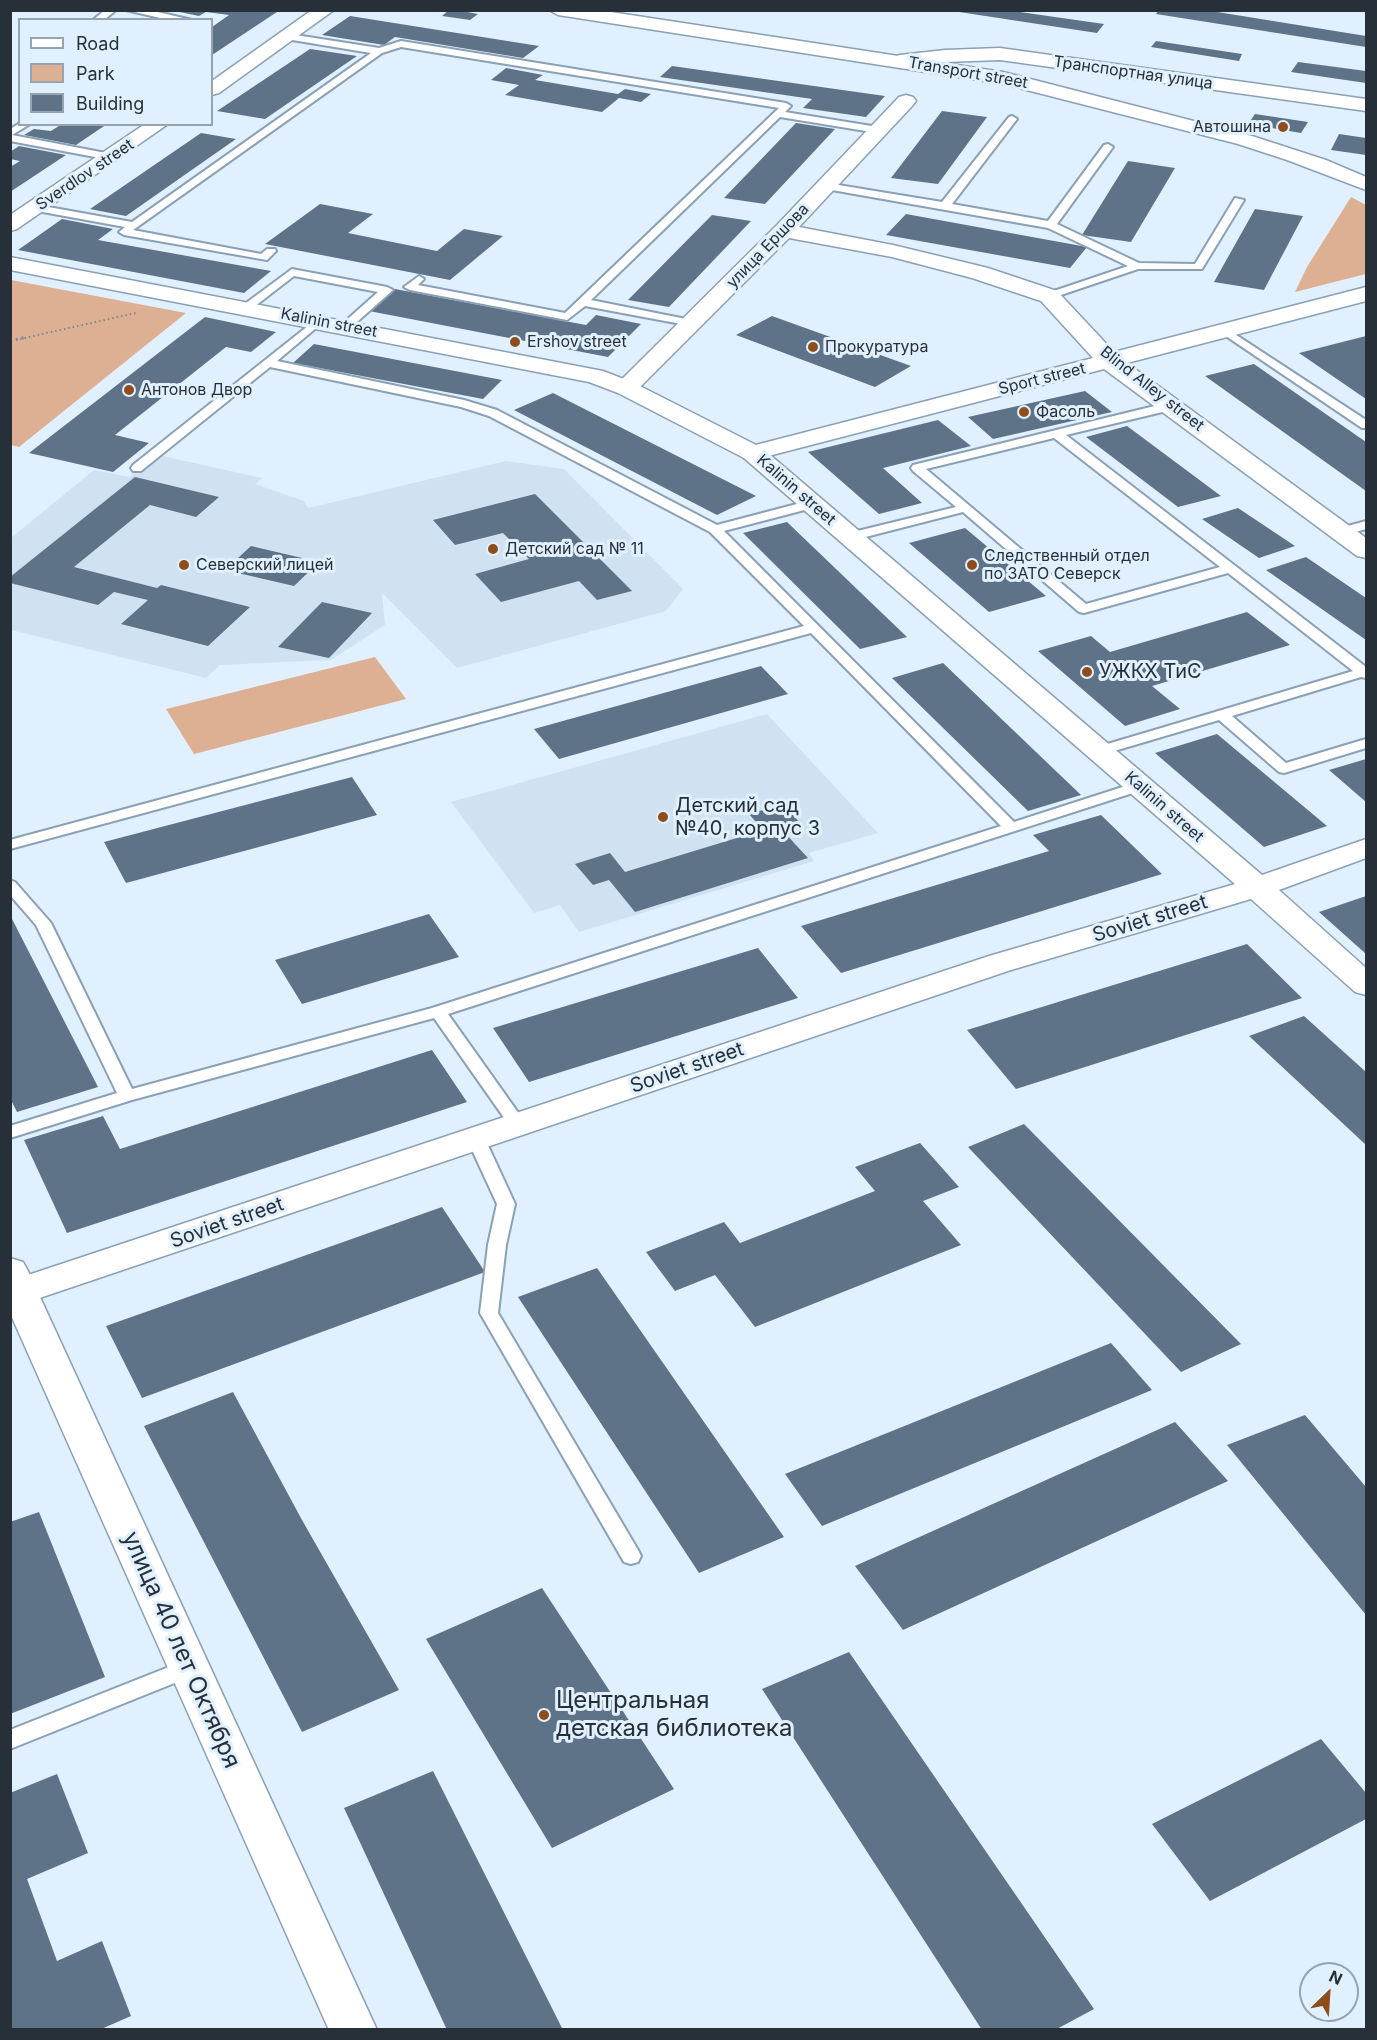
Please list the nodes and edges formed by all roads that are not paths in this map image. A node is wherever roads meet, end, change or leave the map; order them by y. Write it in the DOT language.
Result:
graph roads {
  1 [pos="130,10"];
  2 [pos="325,10"];
  3 [pos="558,10"];
  4 [pos="176,18"];
  5 [pos="289,36"];
  6 [pos="379,51"];
  7 [pos="900,61"];
  8 [pos="213,88"];
  9 [pos="906,102"];
  10 [pos="1366,105"];
  11 [pos="778,114"];
  12 [pos="1012,119"];
  13 [pos="22,126"];
  14 [pos="156,126"];
  15 [pos="878,130"];
  16 [pos="10,136"];
  17 [pos="1108,147"];
  18 [pos="111,157"];
  19 [pos="1366,184"];
  20 [pos="826,186"];
  21 [pos="1239,200"];
  22 [pos="945,206"];
  23 [pos="36,208"];
  24 [pos="10,225"];
  25 [pos="133,225"];
  26 [pos="1051,225"];
  27 [pos="784,231"];
  28 [pos="271,251"];
  29 [pos="10,263"];
  30 [pos="1137,266"];
  31 [pos="419,279"];
  32 [pos="1366,294"];
  33 [pos="1049,296"];
  34 [pos="583,302"];
  35 [pos="246,308"];
  36 [pos="318,321"];
  37 [pos="692,323"];
  38 [pos="345,327"];
  39 [pos="1224,330"];
  40 [pos="1110,362"];
  41 [pos="268,363"];
  42 [pos="626,388"];
  43 [pos="1170,406"];
  44 [pos="1366,425"];
  45 [pos="1055,434"];
  46 [pos="753,453"];
  47 [pos="137,468"];
  48 [pos="812,504"];
  49 [pos="965,508"];
  50 [pos="1366,525"];
  51 [pos="715,529"];
  52 [pos="1342,532"];
  53 [pos="850,537"];
  54 [pos="1366,550"];
  55 [pos="1229,569"];
  56 [pos="814,628"];
  57 [pos="1366,672"];
  58 [pos="1221,714"];
  59 [pos="1366,743"];
  60 [pos="1099,751"];
  61 [pos="1140,786"];
  62 [pos="1011,827"];
  63 [pos="10,845"];
  64 [pos="1366,848"];
  65 [pos="10,885"];
  66 [pos="1257,887"];
  67 [pos="1366,986"];
  68 [pos="438,1012"];
  69 [pos="127,1096"];
  70 [pos="518,1125"];
  71 [pos="10,1132"];
  72 [pos="476,1139"];
  73 [pos="14,1286"];
  74 [pos="631,1556"];
  75 [pos="189,1668"];
  76 [pos="10,1740"];
  77 [pos="353,2030"];
  1 -- 4 [label="lane"];
  2 -- 5 [label="street"];
  3 -- 7 [label="street, Transport street"];
  5 -- 6 [label="lane"];
  5 -- 8 [label="street"];
  6 -- 11 [label="lane"];
  6 -- 25 [label="lane"];
  7 -- 10 [label="street, Транспортная улица"];
  7 -- 19 [label="street, Transport street"];
  9 -- 15 [label="street, улица Ершова"];
  11 -- 15 [label="lane"];
  11 -- 34 [label="lane"];
  12 -- 22 [label="lane"];
  13 -- 16 [label="lane"];
  14 -- 18 [label="street, Sverdlov street"];
  15 -- 20 [label="street, улица Ершова"];
  16 -- 18 [label="lane"];
  17 -- 26 [label="lane"];
  18 -- 23 [label="street, Sverdlov street"];
  20 -- 22 [label="lane"];
  20 -- 27 [label="street, улица Ершова"];
  21 -- 30 [label="lane"];
  22 -- 26 [label="lane"];
  23 -- 24 [label="street, Sverdlov street"];
  23 -- 25 [label="lane"];
  25 -- 28 [label="lane"];
  26 -- 30 [label="lane"];
  27 -- 33 [label="street, Blind Alley street"];
  27 -- 37 [label="street, улица Ершова"];
  29 -- 35 [label="street, Kalinin street"];
  30 -- 33 [label="lane"];
  31 -- 34 [label="lane"];
  32 -- 39 [label="street, Sport street"];
  33 -- 40 [label="street, Blind Alley street"];
  34 -- 37 [label="lane"];
  35 -- 36 [label="street, Kalinin street"];
  35 -- 38 [label="lane"];
  36 -- 38 [label="street, Kalinin street"];
  36 -- 41 [label="lane"];
  37 -- 42 [label="street, улица Ершова"];
  38 -- 42 [label="street, Kalinin street"];
  39 -- 40 [label="street, Sport street"];
  39 -- 44 [label="lane"];
  40 -- 43 [label="street, Blind Alley street"];
  40 -- 46 [label="street, Sport street"];
  41 -- 47 [label="lane"];
  41 -- 51 [label="lane"];
  42 -- 46 [label="street, Kalinin street"];
  43 -- 45 [label="lane"];
  43 -- 52 [label="street, Blind Alley street"];
  45 -- 49 [label="lane"];
  45 -- 55 [label="lane"];
  46 -- 48 [label="street, Kalinin street"];
  48 -- 51 [label="lane"];
  48 -- 53 [label="street, Kalinin street"];
  49 -- 53 [label="lane"];
  49 -- 55 [label="lane"];
  50 -- 52 [label="lane"];
  51 -- 56 [label="lane"];
  52 -- 54 [label="street, Blind Alley street"];
  53 -- 60 [label="street, Kalinin street"];
  55 -- 57 [label="lane"];
  56 -- 62 [label="lane"];
  56 -- 63 [label="lane"];
  57 -- 58 [label="lane"];
  58 -- 59 [label="lane"];
  58 -- 60 [label="lane"];
  60 -- 61 [label="street, Kalinin street"];
  61 -- 62 [label="lane"];
  61 -- 66 [label="street, Kalinin street"];
  62 -- 68 [label="lane"];
  64 -- 66 [label="street, Soviet street"];
  65 -- 69 [label="lane"];
  66 -- 67 [label="street, Kalinin street"];
  66 -- 70 [label="street, Soviet street"];
  68 -- 69 [label="lane"];
  68 -- 70 [label="lane"];
  69 -- 71 [label="lane"];
  70 -- 72 [label="street, Soviet street"];
  72 -- 73 [label="street, Soviet street"];
  72 -- 74 [label="lane"];
  73 -- 75 [label="street, улица 40 лет Октября"];
  75 -- 76 [label="lane"];
  75 -- 77 [label="street, улица 40 лет Октября"];
}
